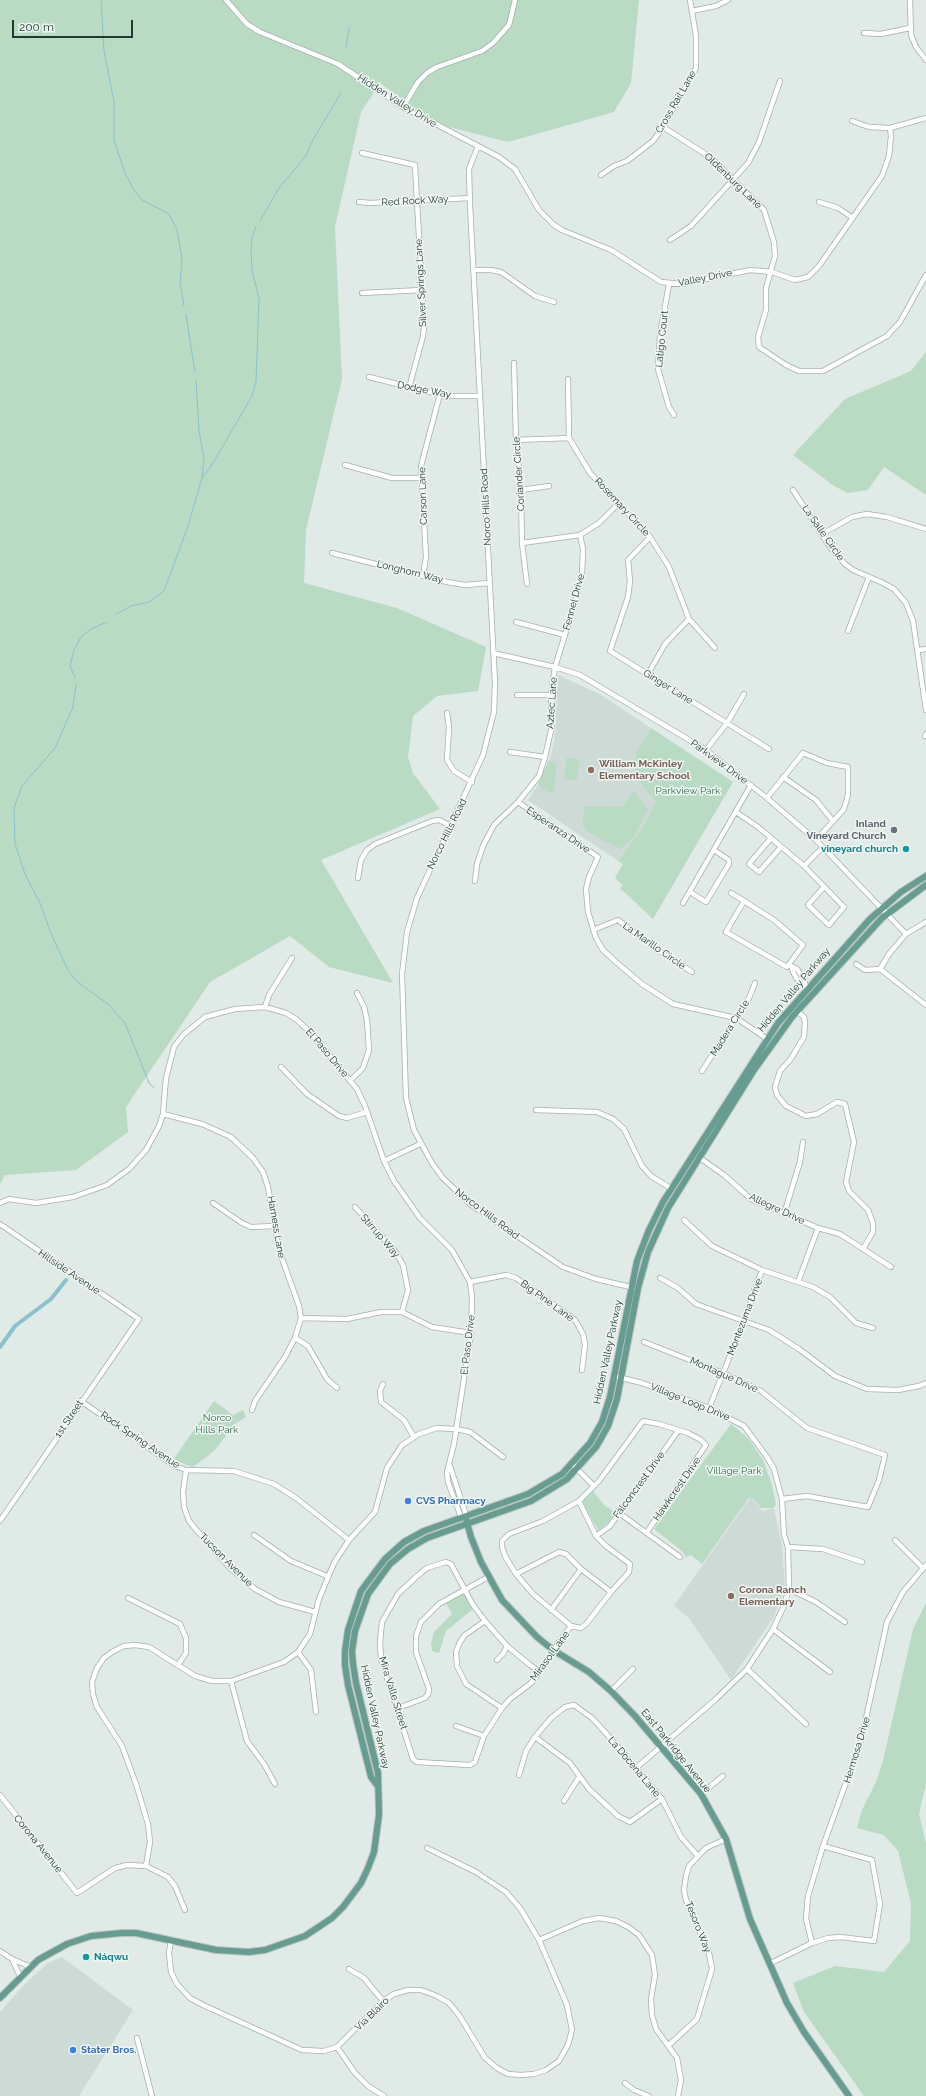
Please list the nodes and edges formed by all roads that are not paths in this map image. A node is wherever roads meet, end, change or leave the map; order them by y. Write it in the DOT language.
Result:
graph roads {
  1 [pos="226,0"];
  2 [pos="515,0"];
  3 [pos="690,0"];
  4 [pos="728,0"];
  5 [pos="910,0"];
  6 [pos="692,11"];
  7 [pos="910,28"];
  8 [pos="864,34"];
  9 [pos="926,60"];
  10 [pos="780,82"];
  11 [pos="403,107"];
  12 [pos="926,118"];
  13 [pos="852,121"];
  14 [pos="663,126"];
  15 [pos="890,128"];
  16 [pos="478,146"];
  17 [pos="362,153"];
  18 [pos="601,175"];
  19 [pos="734,179"];
  20 [pos="470,198"];
  21 [pos="417,201"];
  22 [pos="359,202"];
  23 [pos="819,202"];
  24 [pos="853,218"];
  25 [pos="670,240"];
  26 [pos="474,270"];
  27 [pos="772,272"];
  28 [pos="926,275"];
  29 [pos="669,284"];
  30 [pos="422,290"];
  31 [pos="362,293"];
  32 [pos="554,302"];
  33 [pos="514,363"];
  34 [pos="369,377"];
  35 [pos="568,379"];
  36 [pos="409,388"];
  37 [pos="440,394"];
  38 [pos="480,396"];
  39 [pos="674,415"];
  40 [pos="569,438"];
  41 [pos="516,440"];
  42 [pos="345,465"];
  43 [pos="422,478"];
  44 [pos="549,486"];
  45 [pos="521,490"];
  46 [pos="793,490"];
  47 [pos="618,504"];
  48 [pos="926,529"];
  49 [pos="822,534"];
  50 [pos="580,536"];
  51 [pos="650,537"];
  52 [pos="522,543"];
  53 [pos="332,553"];
  54 [pos="422,576"];
  55 [pos="869,577"];
  56 [pos="489,583"];
  57 [pos="527,584"];
  58 [pos="689,619"];
  59 [pos="516,622"];
  60 [pos="848,631"];
  61 [pos="565,635"];
  62 [pos="715,648"];
  63 [pos="926,649"];
  64 [pos="918,650"];
  65 [pos="493,653"];
  66 [pos="555,667"];
  67 [pos="648,674"];
  68 [pos="744,694"];
  69 [pos="517,695"];
  70 [pos="551,695"];
  71 [pos="926,710"];
  72 [pos="447,713"];
  73 [pos="727,723"];
  74 [pos="769,749"];
  75 [pos="706,750"];
  76 [pos="510,752"];
  77 [pos="545,757"];
  78 [pos="784,777"];
  79 [pos="472,782"];
  80 [pos="751,785"];
  81 [pos="767,798"];
  82 [pos="518,802"];
  83 [pos="736,812"];
  84 [pos="833,821"];
  85 [pos="451,826"];
  86 [pos="771,838"];
  87 [pos="816,840"];
  88 [pos="781,847"];
  89 [pos="823,847"];
  90 [pos="714,850"];
  91 [pos="804,866"];
  92 [pos="926,876"];
  93 [pos="358,878"];
  94 [pos="475,881"];
  95 [pos="926,885"];
  96 [pos="823,888"];
  97 [pos="690,892"];
  98 [pos="731,894"];
  99 [pos="744,901"];
  100 [pos="683,903"];
  101 [pos="881,908"];
  102 [pos="886,914"];
  103 [pos="926,922"];
  104 [pos="594,930"];
  105 [pos="906,934"];
  106 [pos="292,958"];
  107 [pos="856,964"];
  108 [pos="791,965"];
  109 [pos="880,969"];
  110 [pos="692,972"];
  111 [pos="826,979"];
  112 [pos="755,983"];
  113 [pos="806,986"];
  114 [pos="357,993"];
  115 [pos="926,1005"];
  116 [pos="265,1007"];
  117 [pos="797,1011"];
  118 [pos="792,1017"];
  119 [pos="736,1018"];
  120 [pos="766,1038"];
  121 [pos="281,1067"];
  122 [pos="754,1070"];
  123 [pos="702,1071"];
  124 [pos="350,1081"];
  125 [pos="536,1110"];
  126 [pos="367,1112"];
  127 [pos="163,1114"];
  128 [pos="803,1142"];
  129 [pos="420,1144"];
  130 [pos="700,1158"];
  131 [pos="384,1161"];
  132 [pos="672,1189"];
  133 [pos="0,1203"];
  134 [pos="212,1203"];
  135 [pos="355,1207"];
  136 [pos="784,1214"];
  137 [pos="684,1220"];
  138 [pos="0,1224"];
  139 [pos="275,1226"];
  140 [pos="818,1228"];
  141 [pos="863,1249"];
  142 [pos="890,1267"];
  143 [pos="762,1270"];
  144 [pos="660,1278"];
  145 [pos="470,1282"];
  146 [pos="798,1282"];
  147 [pos="635,1288"];
  148 [pos="402,1312"];
  149 [pos="301,1318"];
  150 [pos="139,1319"];
  151 [pos="744,1321"];
  152 [pos="873,1328"];
  153 [pos="471,1333"];
  154 [pos="295,1338"];
  155 [pos="644,1342"];
  156 [pos="582,1370"];
  157 [pos="723,1373"];
  158 [pos="615,1376"];
  159 [pos="622,1378"];
  160 [pos="926,1383"];
  161 [pos="383,1384"];
  162 [pos="337,1388"];
  163 [pos="81,1401"];
  164 [pos="709,1408"];
  165 [pos="252,1410"];
  166 [pos="456,1429"];
  167 [pos="678,1431"];
  168 [pos="414,1436"];
  169 [pos="503,1457"];
  170 [pos="572,1464"];
  171 [pos="577,1469"];
  172 [pos="186,1470"];
  173 [pos="594,1486"];
  174 [pos="782,1499"];
  175 [pos="579,1501"];
  176 [pos="619,1513"];
  177 [pos="2,1515"];
  178 [pos="464,1516"];
  179 [pos="0,1521"];
  180 [pos="466,1523"];
  181 [pos="647,1532"];
  182 [pos="254,1535"];
  183 [pos="596,1536"];
  184 [pos="349,1540"];
  185 [pos="895,1540"];
  186 [pos="788,1547"];
  187 [pos="680,1557"];
  188 [pos="862,1562"];
  189 [pos="924,1566"];
  190 [pos="581,1569"];
  191 [pos="516,1574"];
  192 [pos="328,1576"];
  193 [pos="488,1577"];
  194 [pos="465,1589"];
  195 [pos="789,1589"];
  196 [pos="611,1592"];
  197 [pos="128,1598"];
  198 [pos="551,1610"];
  199 [pos="315,1612"];
  200 [pos="485,1621"];
  201 [pos="845,1622"];
  202 [pos="571,1626"];
  203 [pos="773,1629"];
  204 [pos="508,1646"];
  205 [pos="553,1650"];
  206 [pos="298,1652"];
  207 [pos="497,1660"];
  208 [pos="178,1665"];
  209 [pos="747,1668"];
  210 [pos="633,1669"];
  211 [pos="540,1672"];
  212 [pos="830,1672"];
  213 [pos="231,1681"];
  214 [pos="611,1691"];
  215 [pos="398,1708"];
  216 [pos="502,1708"];
  217 [pos="316,1712"];
  218 [pos="806,1724"];
  219 [pos="456,1726"];
  220 [pos="484,1736"];
  221 [pos="535,1737"];
  222 [pos="661,1746"];
  223 [pos="475,1762"];
  224 [pos="636,1768"];
  225 [pos="519,1774"];
  226 [pos="723,1776"];
  227 [pos="579,1777"];
  228 [pos="275,1784"];
  229 [pos="377,1785"];
  230 [pos="701,1794"];
  231 [pos="0,1795"];
  232 [pos="662,1799"];
  233 [pos="564,1801"];
  234 [pos="726,1839"];
  235 [pos="823,1846"];
  236 [pos="427,1848"];
  237 [pos="698,1856"];
  238 [pos="146,1866"];
  239 [pos="185,1910"];
  240 [pos="171,1940"];
  241 [pos="539,1940"];
  242 [pos="812,1943"];
  243 [pos="0,1951"];
  244 [pos="12,1959"];
  245 [pos="769,1964"];
  246 [pos="31,1967"];
  247 [pos="349,1969"];
  248 [pos="20,1976"];
  249 [pos="0,1998"];
  250 [pos="383,2001"];
  251 [pos="137,2038"];
  252 [pos="669,2045"];
  253 [pos="337,2047"];
  254 [pos="625,2083"];
  255 [pos="151,2096"];
  256 [pos="384,2096"];
  257 [pos="649,2096"];
  258 [pos="678,2096"];
  259 [pos="849,2096"];
  1 -- 11 [label="street, Hidden Valley Drive"];
  2 -- 11 [label="street"];
  3 -- 6 [label="street, Cross Rail Lane"];
  4 -- 6 [label="street"];
  5 -- 7 [label="street"];
  6 -- 14 [label="street, Cross Rail Lane"];
  7 -- 8 [label="street"];
  7 -- 9 [label="street"];
  10 -- 19 [label="street"];
  11 -- 16 [label="street, Hidden Valley Drive"];
  12 -- 15 [label="street"];
  13 -- 15 [label="street"];
  14 -- 18 [label="street, Cross Rail Lane"];
  14 -- 19 [label="street, Oldenburg Lane"];
  15 -- 24 [label="street, Valley Drive"];
  16 -- 20 [label="street"];
  16 -- 29 [label="street, Valley Drive"];
  17 -- 21 [label="street, Silver Springs Lane"];
  19 -- 25 [label="street"];
  19 -- 27 [label="street, Oldenburg Lane"];
  20 -- 21 [label="street, Red Rock Way"];
  20 -- 26 [label="street, Norco Hills Road"];
  21 -- 22 [label="street, Red Rock Way"];
  21 -- 30 [label="street, Silver Springs Lane"];
  23 -- 24 [label="street"];
  24 -- 27 [label="street, Valley Drive"];
  26 -- 32 [label="street"];
  26 -- 38 [label="street, Norco Hills Road"];
  27 -- 28 [label="street, Oldenburg Lane"];
  27 -- 29 [label="street, Valley Drive"];
  29 -- 39 [label="street, Latigo Court"];
  30 -- 31 [label="street"];
  30 -- 36 [label="street, Silver Springs Lane"];
  33 -- 41 [label="street, Coriander Circle"];
  34 -- 36 [label="street, Dodge Way"];
  35 -- 40 [label="street, Rosemary Circle"];
  36 -- 37 [label="street, Dodge Way"];
  37 -- 38 [label="street, Dodge Way"];
  37 -- 43 [label="street, Carson Lane"];
  38 -- 56 [label="street, Norco Hills Road"];
  40 -- 41 [label="street"];
  40 -- 47 [label="street, Rosemary Circle"];
  41 -- 45 [label="street, Coriander Circle"];
  42 -- 43 [label="street"];
  43 -- 54 [label="street, Carson Lane"];
  44 -- 45 [label="street"];
  45 -- 52 [label="street, Coriander Circle"];
  46 -- 49 [label="street, La Salle Circle"];
  47 -- 50 [label="street"];
  47 -- 51 [label="street, Rosemary Circle"];
  48 -- 49 [label="street"];
  49 -- 55 [label="street, La Salle Circle"];
  50 -- 52 [label="street"];
  50 -- 61 [label="street, Fennel Drive"];
  51 -- 58 [label="street, Rosemary Circle"];
  51 -- 67 [label="street, Ginger Lane"];
  52 -- 57 [label="street, Coriander Circle"];
  53 -- 54 [label="street, Longhorn Way"];
  54 -- 56 [label="street, Longhorn Way"];
  55 -- 60 [label="street"];
  55 -- 64 [label="street, La Salle Circle"];
  56 -- 65 [label="street, Norco Hills Road"];
  58 -- 62 [label="street, Rosemary Circle"];
  58 -- 67 [label="street"];
  59 -- 61 [label="street"];
  61 -- 66 [label="street, Fennel Drive"];
  63 -- 64 [label="street"];
  64 -- 71 [label="street, La Salle Circle"];
  65 -- 66 [label="street, Parkview Drive"];
  65 -- 79 [label="street, Norco Hills Road"];
  66 -- 70 [label="street, Aztec Lane"];
  66 -- 75 [label="street, Parkview Drive"];
  67 -- 73 [label="street, Ginger Lane"];
  68 -- 73 [label="street"];
  69 -- 70 [label="street"];
  70 -- 77 [label="street, Aztec Lane"];
  72 -- 79 [label="street"];
  73 -- 74 [label="street, Ginger Lane"];
  73 -- 75 [label="street"];
  75 -- 80 [label="street, Parkview Drive"];
  76 -- 77 [label="street"];
  77 -- 82 [label="street, Aztec Lane"];
  78 -- 81 [label="street"];
  78 -- 84 [label="street"];
  78 -- 84 [label="street"];
  79 -- 85 [label="street, Norco Hills Road"];
  80 -- 81 [label="street, Parkview Drive"];
  80 -- 83 [label="street"];
  81 -- 87 [label="street, Parkview Drive"];
  82 -- 94 [label="street, Aztec Lane"];
  82 -- 104 [label="street, Esperanza Drive"];
  83 -- 86 [label="street"];
  83 -- 90 [label="street"];
  84 -- 87 [label="street"];
  85 -- 93 [label="street"];
  85 -- 129 [label="street, Norco Hills Road"];
  86 -- 88 [label="street"];
  86 -- 88 [label="street"];
  87 -- 89 [label="street, Parkview Drive"];
  88 -- 91 [label="street"];
  89 -- 91 [label="street"];
  89 -- 101 [label="street, Parkview Drive"];
  90 -- 97 [label="street"];
  90 -- 97 [label="street"];
  91 -- 96 [label="street"];
  92 -- 101 [label="main road, Hidden Valley Parkway"];
  95 -- 102 [label="main road, Hidden Valley Parkway"];
  96 -- 96 [label="street"];
  97 -- 100 [label="street"];
  98 -- 99 [label="street"];
  99 -- 108 [label="street"];
  99 -- 108 [label="street"];
  101 -- 102 [label="street, Parkview Drive"];
  101 -- 113 [label="main road, Hidden Valley Parkway"];
  102 -- 105 [label="street, Parkview Drive"];
  102 -- 111 [label="main road, Hidden Valley Parkway"];
  103 -- 105 [label="street"];
  104 -- 110 [label="street, La Marillo Circle"];
  104 -- 119 [label="street"];
  105 -- 109 [label="street"];
  106 -- 116 [label="street"];
  107 -- 109 [label="street"];
  108 -- 113 [label="street"];
  109 -- 115 [label="street"];
  111 -- 113 [label="main road"];
  111 -- 117 [label="main road, Hidden Valley Parkway"];
  112 -- 119 [label="street, Madera Circle"];
  113 -- 120 [label="main road, Hidden Valley Parkway"];
  114 -- 124 [label="street"];
  116 -- 124 [label="street, El Paso Drive"];
  116 -- 127 [label="street, El Paso Drive"];
  117 -- 118 [label="main road, Hidden Valley Parkway"];
  117 -- 141 [label="street"];
  118 -- 120 [label="main road"];
  118 -- 122 [label="main road, Hidden Valley Parkway"];
  119 -- 120 [label="street"];
  119 -- 123 [label="street, Madera Circle"];
  120 -- 122 [label="main road"];
  120 -- 132 [label="main road, Hidden Valley Parkway"];
  121 -- 126 [label="street"];
  122 -- 130 [label="main road, Hidden Valley Parkway"];
  124 -- 126 [label="street, El Paso Drive"];
  125 -- 132 [label="street"];
  126 -- 131 [label="street, El Paso Drive"];
  127 -- 133 [label="street, El Paso Drive"];
  127 -- 139 [label="street, Harness Lane"];
  128 -- 136 [label="street"];
  129 -- 131 [label="street"];
  129 -- 147 [label="street, Norco Hills Road"];
  130 -- 136 [label="street, Allegre Drive"];
  130 -- 147 [label="main road, Hidden Valley Parkway"];
  131 -- 145 [label="street, El Paso Drive"];
  132 -- 147 [label="main road, Hidden Valley Parkway"];
  134 -- 139 [label="street"];
  135 -- 148 [label="street, Stirrup Way"];
  136 -- 140 [label="street, Allegre Drive"];
  137 -- 143 [label="street"];
  138 -- 150 [label="street, Hillside Avenue"];
  139 -- 149 [label="street, Harness Lane"];
  140 -- 141 [label="street, Allegre Drive"];
  140 -- 146 [label="street"];
  141 -- 142 [label="street, Allegre Drive"];
  143 -- 146 [label="street"];
  143 -- 151 [label="street, Montezuma Drive"];
  144 -- 151 [label="street"];
  145 -- 153 [label="street, El Paso Drive"];
  145 -- 156 [label="street, Big Pine Lane"];
  146 -- 152 [label="street"];
  147 -- 158 [label="main road, Hidden Valley Parkway"];
  147 -- 159 [label="main road, Hidden Valley Parkway"];
  148 -- 149 [label="street"];
  148 -- 153 [label="street"];
  149 -- 154 [label="street"];
  150 -- 163 [label="street, 1st Street"];
  151 -- 157 [label="street, Montezuma Drive"];
  151 -- 160 [label="street"];
  153 -- 166 [label="street, El Paso Drive"];
  154 -- 162 [label="street"];
  154 -- 165 [label="street"];
  155 -- 157 [label="street, Montague Drive"];
  157 -- 164 [label="street, Montezuma Drive"];
  157 -- 174 [label="street, Montague Drive"];
  158 -- 159 [label="street, Village Loop Drive"];
  158 -- 170 [label="main road, Hidden Valley Parkway"];
  159 -- 164 [label="street, Village Loop Drive"];
  159 -- 171 [label="main road, Hidden Valley Parkway"];
  161 -- 168 [label="street"];
  163 -- 172 [label="street, Rock Spring Avenue"];
  163 -- 177 [label="street, 1st Street"];
  164 -- 174 [label="street, Village Loop Drive"];
  166 -- 168 [label="street"];
  166 -- 169 [label="street"];
  166 -- 178 [label="street, El Paso Drive"];
  167 -- 173 [label="street"];
  167 -- 176 [label="street, Falconcrest Drive"];
  167 -- 181 [label="street, Hawkcrest Drive"];
  168 -- 184 [label="street"];
  170 -- 171 [label="street"];
  170 -- 178 [label="main road, Hidden Valley Parkway"];
  171 -- 173 [label="street"];
  171 -- 180 [label="main road, Hidden Valley Parkway"];
  172 -- 184 [label="street, Rock Spring Avenue"];
  172 -- 199 [label="street, Tucson Avenue"];
  173 -- 175 [label="street"];
  174 -- 186 [label="street, Village Loop Drive"];
  175 -- 183 [label="street"];
  175 -- 191 [label="street"];
  176 -- 181 [label="street"];
  176 -- 183 [label="street, Falconcrest Drive"];
  177 -- 179 [label="street, 1st Street"];
  178 -- 180 [label="main road, East Parkridge Avenue"];
  178 -- 229 [label="main road, Hidden Valley Parkway"];
  180 -- 193 [label="main road, East Parkridge Avenue"];
  180 -- 229 [label="main road, Hidden Valley Parkway"];
  181 -- 187 [label="street"];
  182 -- 192 [label="street"];
  183 -- 196 [label="street"];
  184 -- 192 [label="street"];
  185 -- 189 [label="street"];
  186 -- 188 [label="street"];
  186 -- 195 [label="street, Village Loop Drive"];
  189 -- 235 [label="street, Hermosa Drive"];
  190 -- 191 [label="street"];
  190 -- 196 [label="street"];
  190 -- 198 [label="street"];
  191 -- 198 [label="street"];
  192 -- 199 [label="street"];
  193 -- 194 [label="street"];
  193 -- 205 [label="main road, East Parkridge Avenue"];
  194 -- 200 [label="street"];
  194 -- 215 [label="street"];
  194 -- 215 [label="street, Mira Valle Street"];
  195 -- 201 [label="street"];
  195 -- 203 [label="street, Village Loop Drive"];
  196 -- 202 [label="street"];
  197 -- 208 [label="street"];
  198 -- 202 [label="street"];
  199 -- 206 [label="street"];
  200 -- 204 [label="street"];
  200 -- 216 [label="street"];
  202 -- 205 [label="street, Mirasol Lane"];
  203 -- 209 [label="street, Village Loop Drive"];
  203 -- 212 [label="street"];
  204 -- 207 [label="street"];
  204 -- 211 [label="street"];
  205 -- 211 [label="street, Mirasol Lane"];
  205 -- 214 [label="main road, East Parkridge Avenue"];
  206 -- 213 [label="street"];
  206 -- 217 [label="street"];
  208 -- 213 [label="street"];
  208 -- 238 [label="street"];
  209 -- 218 [label="street"];
  209 -- 222 [label="street, Village Loop Drive"];
  210 -- 214 [label="street"];
  211 -- 216 [label="street, Mirasol Lane"];
  213 -- 228 [label="street"];
  214 -- 222 [label="main road, East Parkridge Avenue"];
  215 -- 223 [label="street, Mira Valle Street"];
  216 -- 220 [label="street, Mirasol Lane"];
  219 -- 220 [label="street"];
  220 -- 223 [label="street, Mirasol Lane"];
  221 -- 224 [label="street, La Docena Lane"];
  221 -- 225 [label="street"];
  221 -- 227 [label="street"];
  222 -- 224 [label="street, Village Loop Drive"];
  222 -- 230 [label="main road, East Parkridge Avenue"];
  224 -- 232 [label="street, La Docena Lane"];
  226 -- 230 [label="street"];
  227 -- 232 [label="street"];
  227 -- 233 [label="street"];
  229 -- 240 [label="main road, Hidden Valley Parkway"];
  230 -- 234 [label="main road, East Parkridge Avenue"];
  231 -- 238 [label="street, Corona Avenue"];
  232 -- 237 [label="street, La Docena Lane"];
  234 -- 237 [label="street, Tesoro Way"];
  234 -- 245 [label="main road, East Parkridge Avenue"];
  235 -- 242 [label="street, Hermosa Drive"];
  235 -- 242 [label="street"];
  236 -- 241 [label="street, Via Blairo"];
  237 -- 252 [label="street, Tesoro Way"];
  238 -- 239 [label="street"];
  240 -- 246 [label="main road, Hidden Valley Parkway"];
  240 -- 253 [label="street"];
  241 -- 250 [label="street, Via Blairo"];
  241 -- 252 [label="street"];
  242 -- 245 [label="street"];
  243 -- 244 [label="street"];
  244 -- 246 [label="street"];
  244 -- 248 [label="street"];
  245 -- 259 [label="main road, East Parkridge Avenue"];
  246 -- 248 [label="main road, Hidden Valley Parkway"];
  247 -- 250 [label="street"];
  248 -- 249 [label="main road, Hidden Valley Parkway"];
  250 -- 253 [label="street, Via Blairo"];
  251 -- 255 [label="street"];
  252 -- 258 [label="street"];
  253 -- 256 [label="street"];
  254 -- 257 [label="street"];
}
